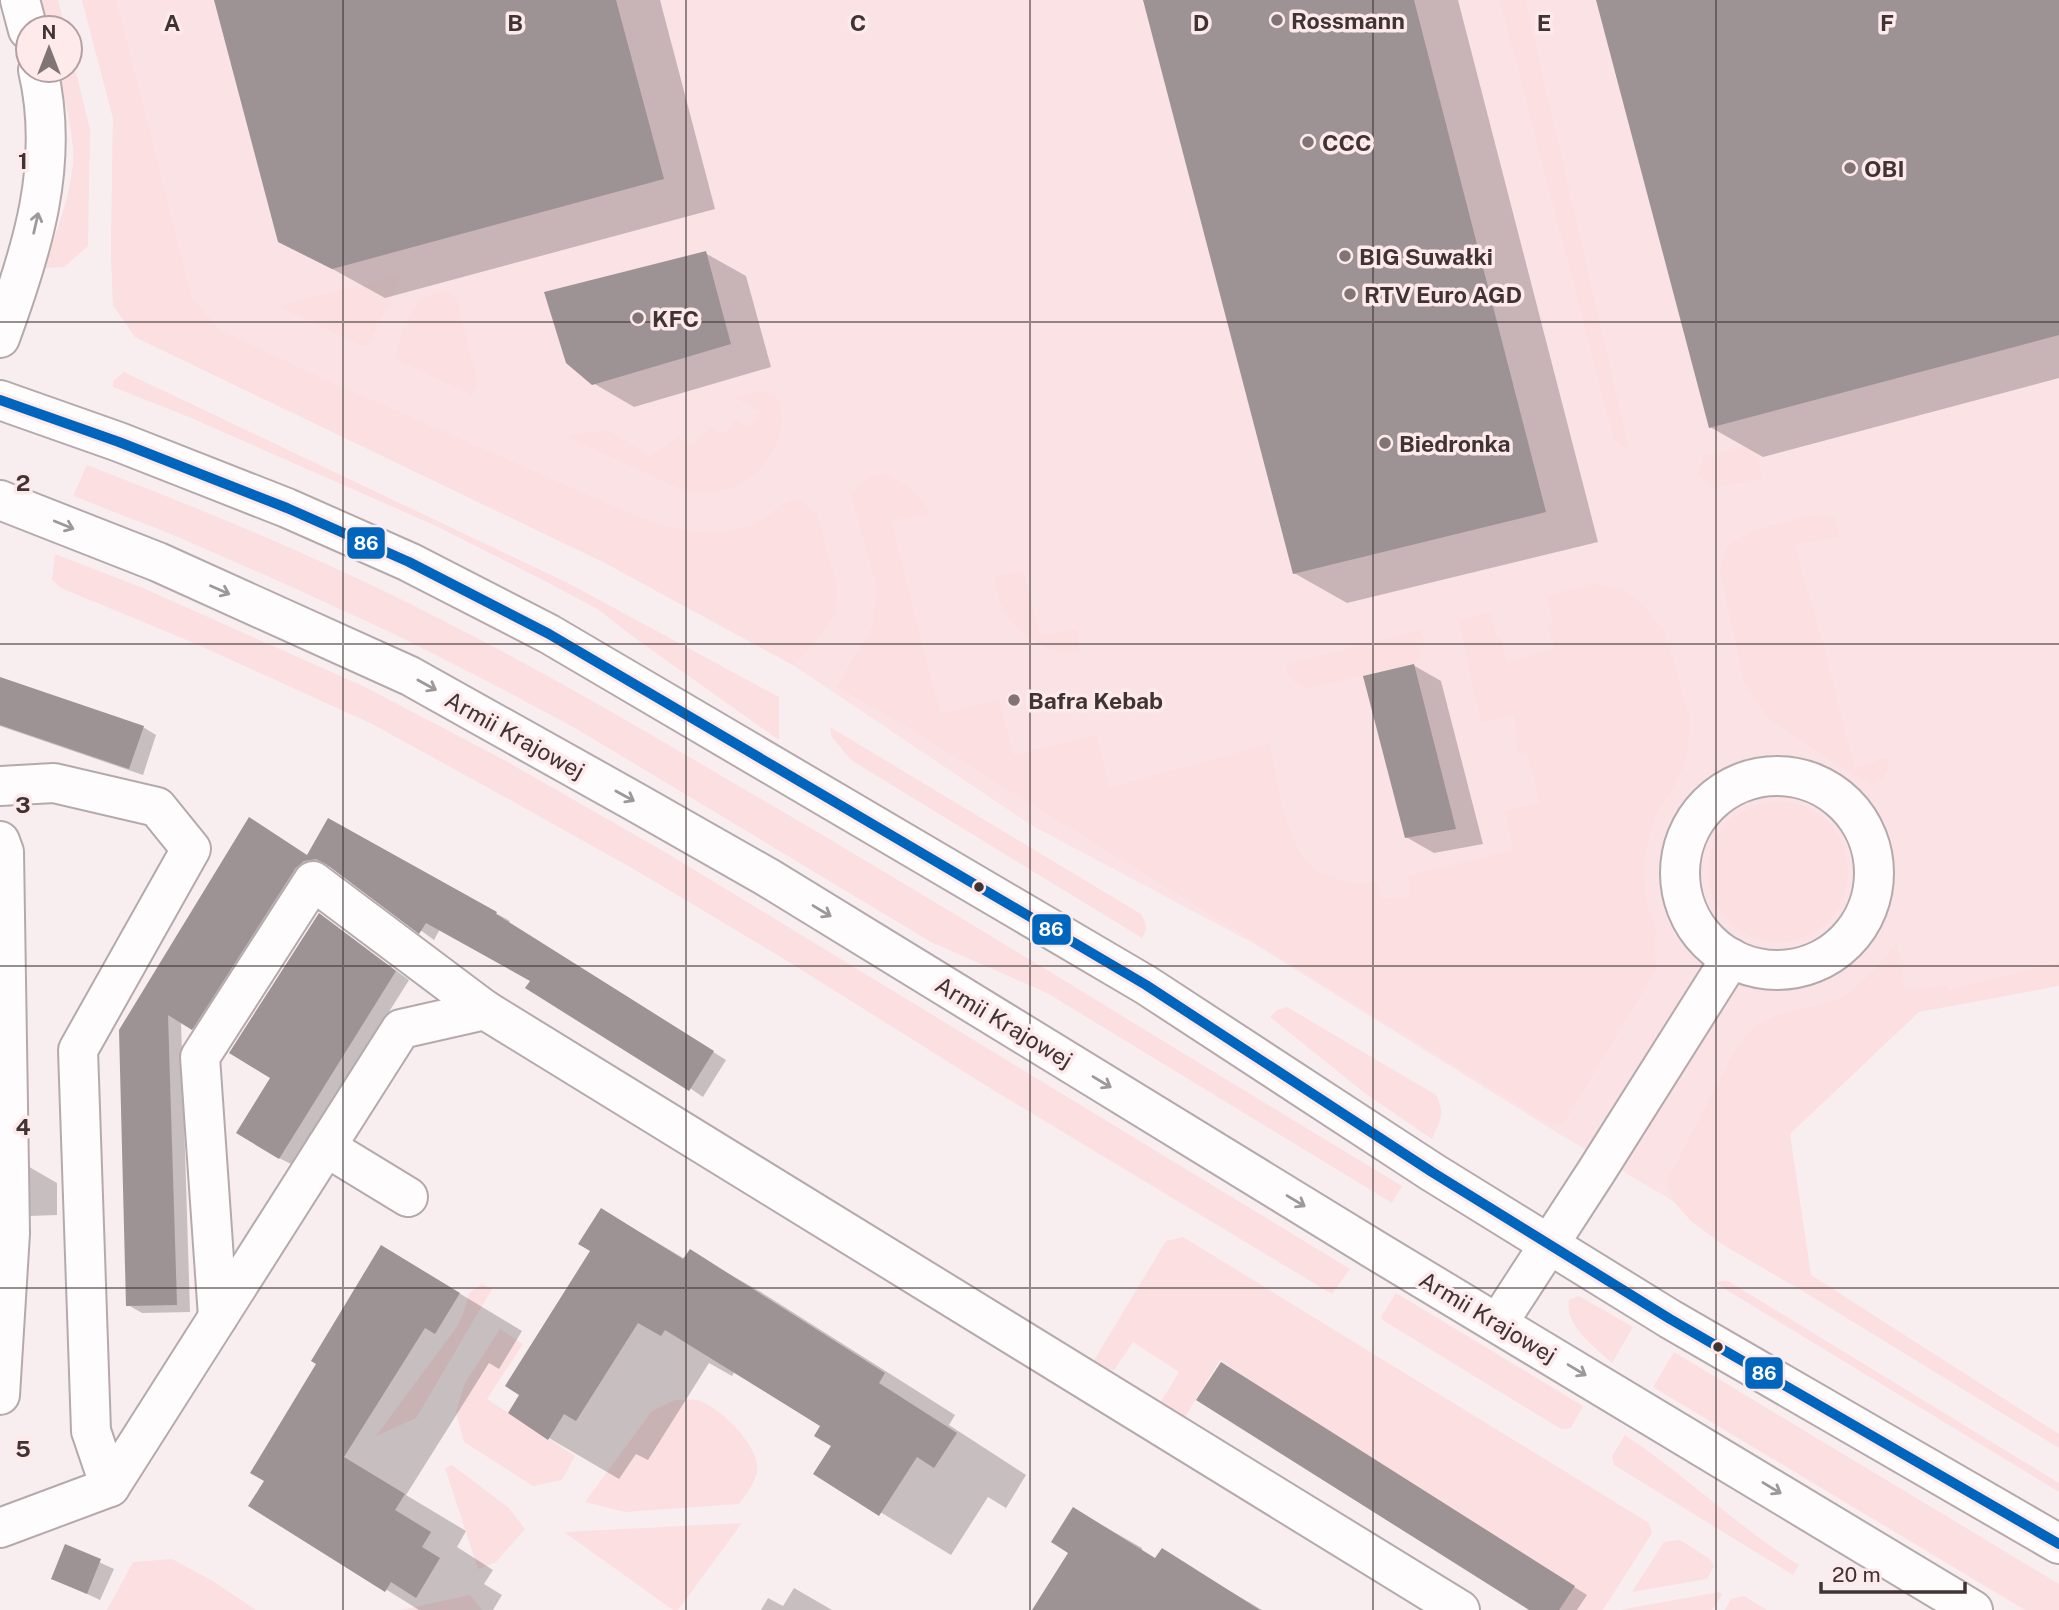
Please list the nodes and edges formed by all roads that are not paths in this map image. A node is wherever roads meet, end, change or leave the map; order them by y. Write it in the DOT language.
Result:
graph roads {
  1 [pos="40,84"];
  2 [pos="0,338"];
  3 [pos="0,400"];
  4 [pos="0,500"];
  5 [pos="0,786"];
  6 [pos="0,841"];
  7 [pos="1731,958"];
  8 [pos="485,1010"];
  9 [pos="326,1147"];
  10 [pos="408,1197"];
  11 [pos="5,1233"];
  12 [pos="1550,1243"];
  13 [pos="218,1317"];
  14 [pos="1498,1323"];
  15 [pos="0,1395"];
  16 [pos="110,1487"];
  17 [pos="0,1528"];
  18 [pos="2059,1544"];
  19 [pos="1460,1610"];
  20 [pos="1973,1610"];
  2 -- 1 [label="street, one-way"];
  3 -- 12 [label="street"];
  4 -- 14 [label="street, Armii Krajowej, one-way"];
  5 -- 16 [label="street"];
  6 -- 11 [label="street"];
  7 -- 7 [label="street"];
  7 -- 12 [label="street"];
  8 -- 9 [label="street"];
  8 -- 13 [label="street"];
  8 -- 19 [label="street"];
  9 -- 10 [label="street"];
  9 -- 13 [label="street"];
  11 -- 15 [label="street"];
  12 -- 14 [label="street"];
  12 -- 18 [label="street"];
  13 -- 16 [label="street"];
  14 -- 20 [label="street, Armii Krajowej, one-way"];
  16 -- 17 [label="street"];
}
